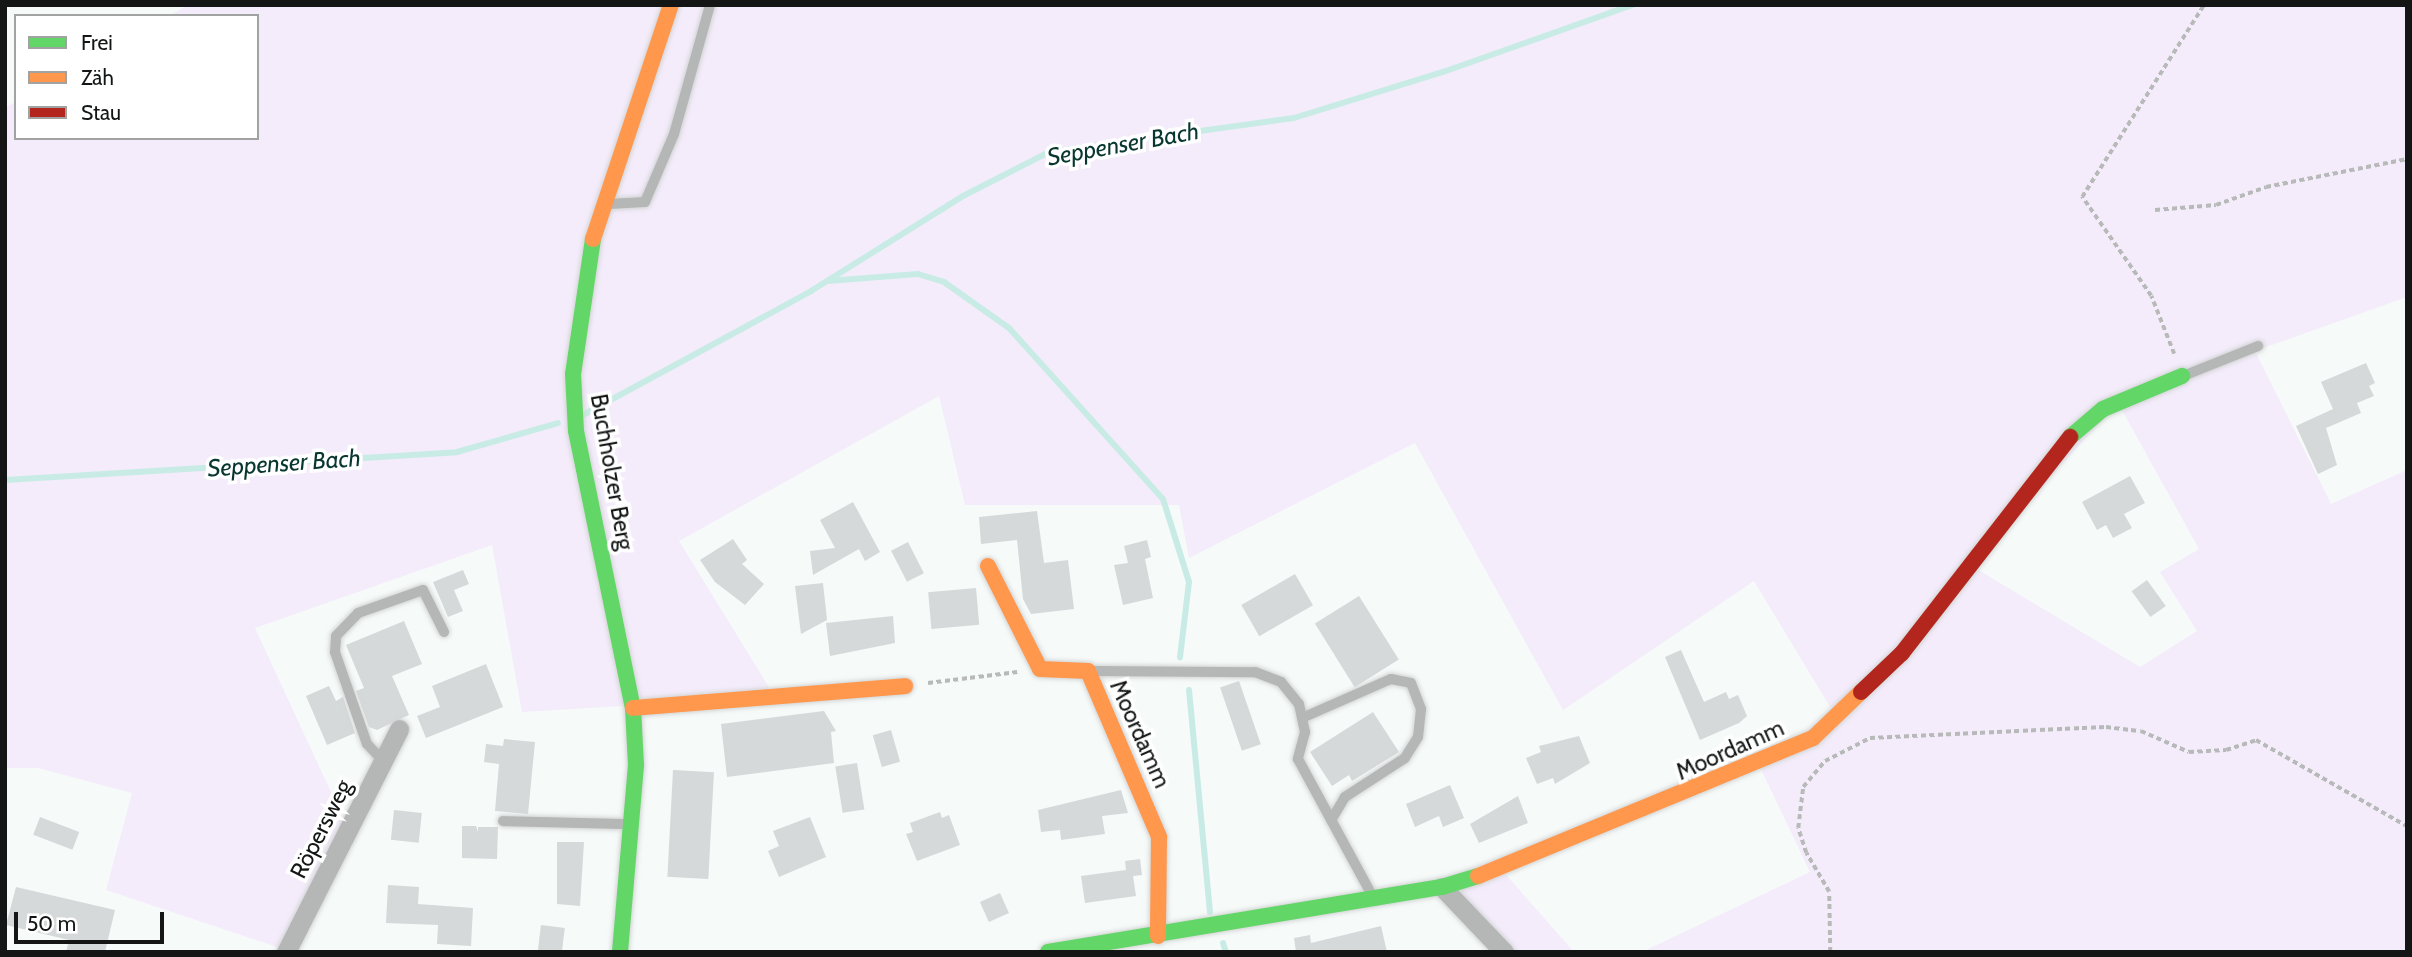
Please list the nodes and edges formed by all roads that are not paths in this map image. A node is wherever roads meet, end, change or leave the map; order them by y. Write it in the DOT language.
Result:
graph roads {
  1 [pos="671,5"];
  2 [pos="710,5"];
  3 [pos="605,204"];
  4 [pos="2258,346"];
  5 [pos="2182,376"];
  6 [pos="988,566"];
  7 [pos="444,632"];
  8 [pos="1088,671"];
  9 [pos="905,686"];
  10 [pos="632,708"];
  11 [pos="1303,718"];
  12 [pos="399,729"];
  13 [pos="383,761"];
  14 [pos="1331,820"];
  15 [pos="503,821"];
  16 [pos="630,824"];
  17 [pos="1442,887"];
  18 [pos="1376,901"];
  19 [pos="1158,936"];
  20 [pos="286,952"];
  21 [pos="620,952"];
  22 [pos="1048,952"];
  23 [pos="1504,952"];
  1 -- 3 [label="street, Buchholzer Berg"];
  2 -- 3 [label="lane"];
  3 -- 10 [label="street, Buchholzer Berg"];
  4 -- 5 [label="lane"];
  5 -- 17 [label="street, Moordamm"];
  6 -- 8 [label="street, Moordamm"];
  7 -- 13 [label="lane"];
  8 -- 11 [label="lane"];
  8 -- 19 [label="street, Moordamm"];
  9 -- 10 [label="street"];
  10 -- 16 [label="street, Buchholzer Berg"];
  11 -- 14 [label="lane"];
  11 -- 14 [label="lane"];
  12 -- 13 [label="street, Röpersweg"];
  13 -- 20 [label="street, Röpersweg"];
  14 -- 18 [label="lane"];
  15 -- 16 [label="lane"];
  16 -- 21 [label="street, Buchholzer Berg"];
  17 -- 18 [label="street, Moordamm"];
  17 -- 23 [label="street"];
  18 -- 19 [label="street, Moordamm"];
  19 -- 22 [label="street, Moordamm"];
}
